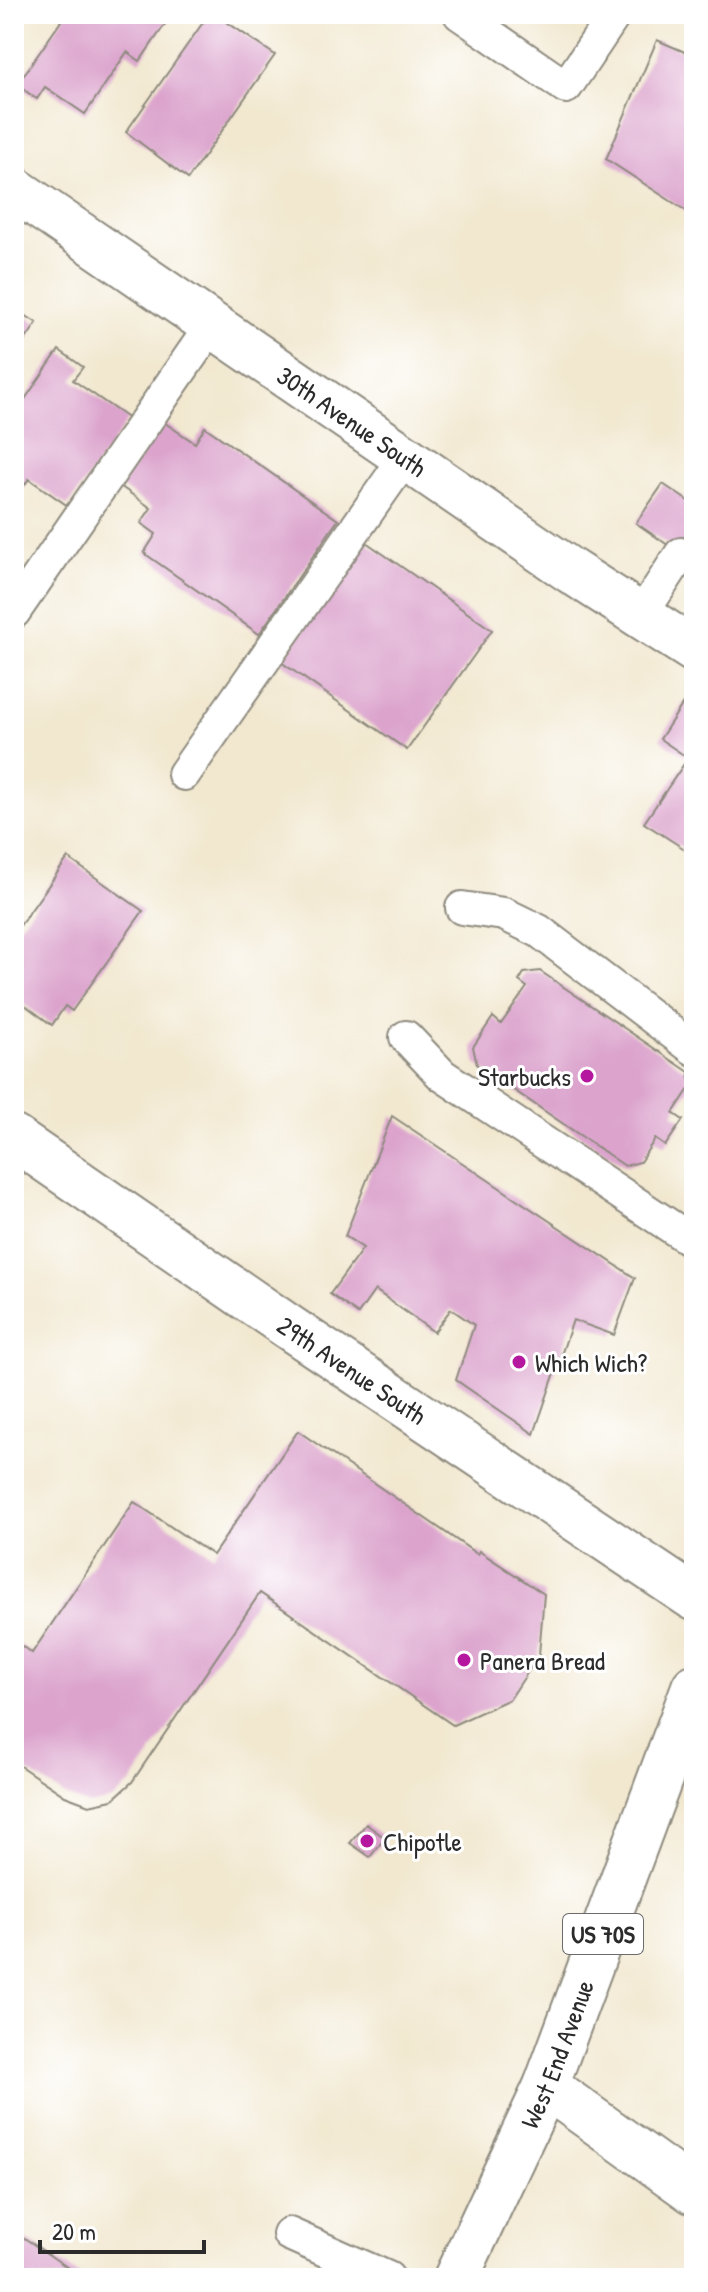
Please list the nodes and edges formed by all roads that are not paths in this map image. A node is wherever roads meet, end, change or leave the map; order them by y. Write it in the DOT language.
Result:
graph roads {
  1 [pos="460,14"];
  2 [pos="615,14"];
  3 [pos="14,189"];
  4 [pos="212,325"];
  5 [pos="405,458"];
  6 [pos="681,554"];
  7 [pos="14,612"];
  8 [pos="641,615"];
  9 [pos="694,650"];
  10 [pos="184,774"];
  11 [pos="462,908"];
  12 [pos="406,1037"];
  13 [pos="694,1049"];
  14 [pos="14,1138"];
  15 [pos="694,1242"];
  16 [pos="694,1598"];
  17 [pos="694,1687"];
  18 [pos="546,2086"];
  19 [pos="694,2192"];
  20 [pos="289,2234"];
  21 [pos="388,2278"];
  22 [pos="456,2278"];
  1 -- 2 [label="lane"];
  3 -- 4 [label="street, 30th Avenue South"];
  4 -- 5 [label="street, 30th Avenue South"];
  4 -- 7 [label="lane"];
  5 -- 8 [label="street, 30th Avenue South"];
  5 -- 10 [label="lane"];
  6 -- 8 [label="lane"];
  8 -- 9 [label="street, 30th Avenue South"];
  11 -- 13 [label="lane"];
  12 -- 15 [label="lane"];
  14 -- 16 [label="street, 29th Avenue South"];
  17 -- 18 [label="street, West End Avenue / US 70S"];
  18 -- 19 [label="street"];
  18 -- 22 [label="street, West End Avenue / US 70S"];
  20 -- 21 [label="lane"];
}
